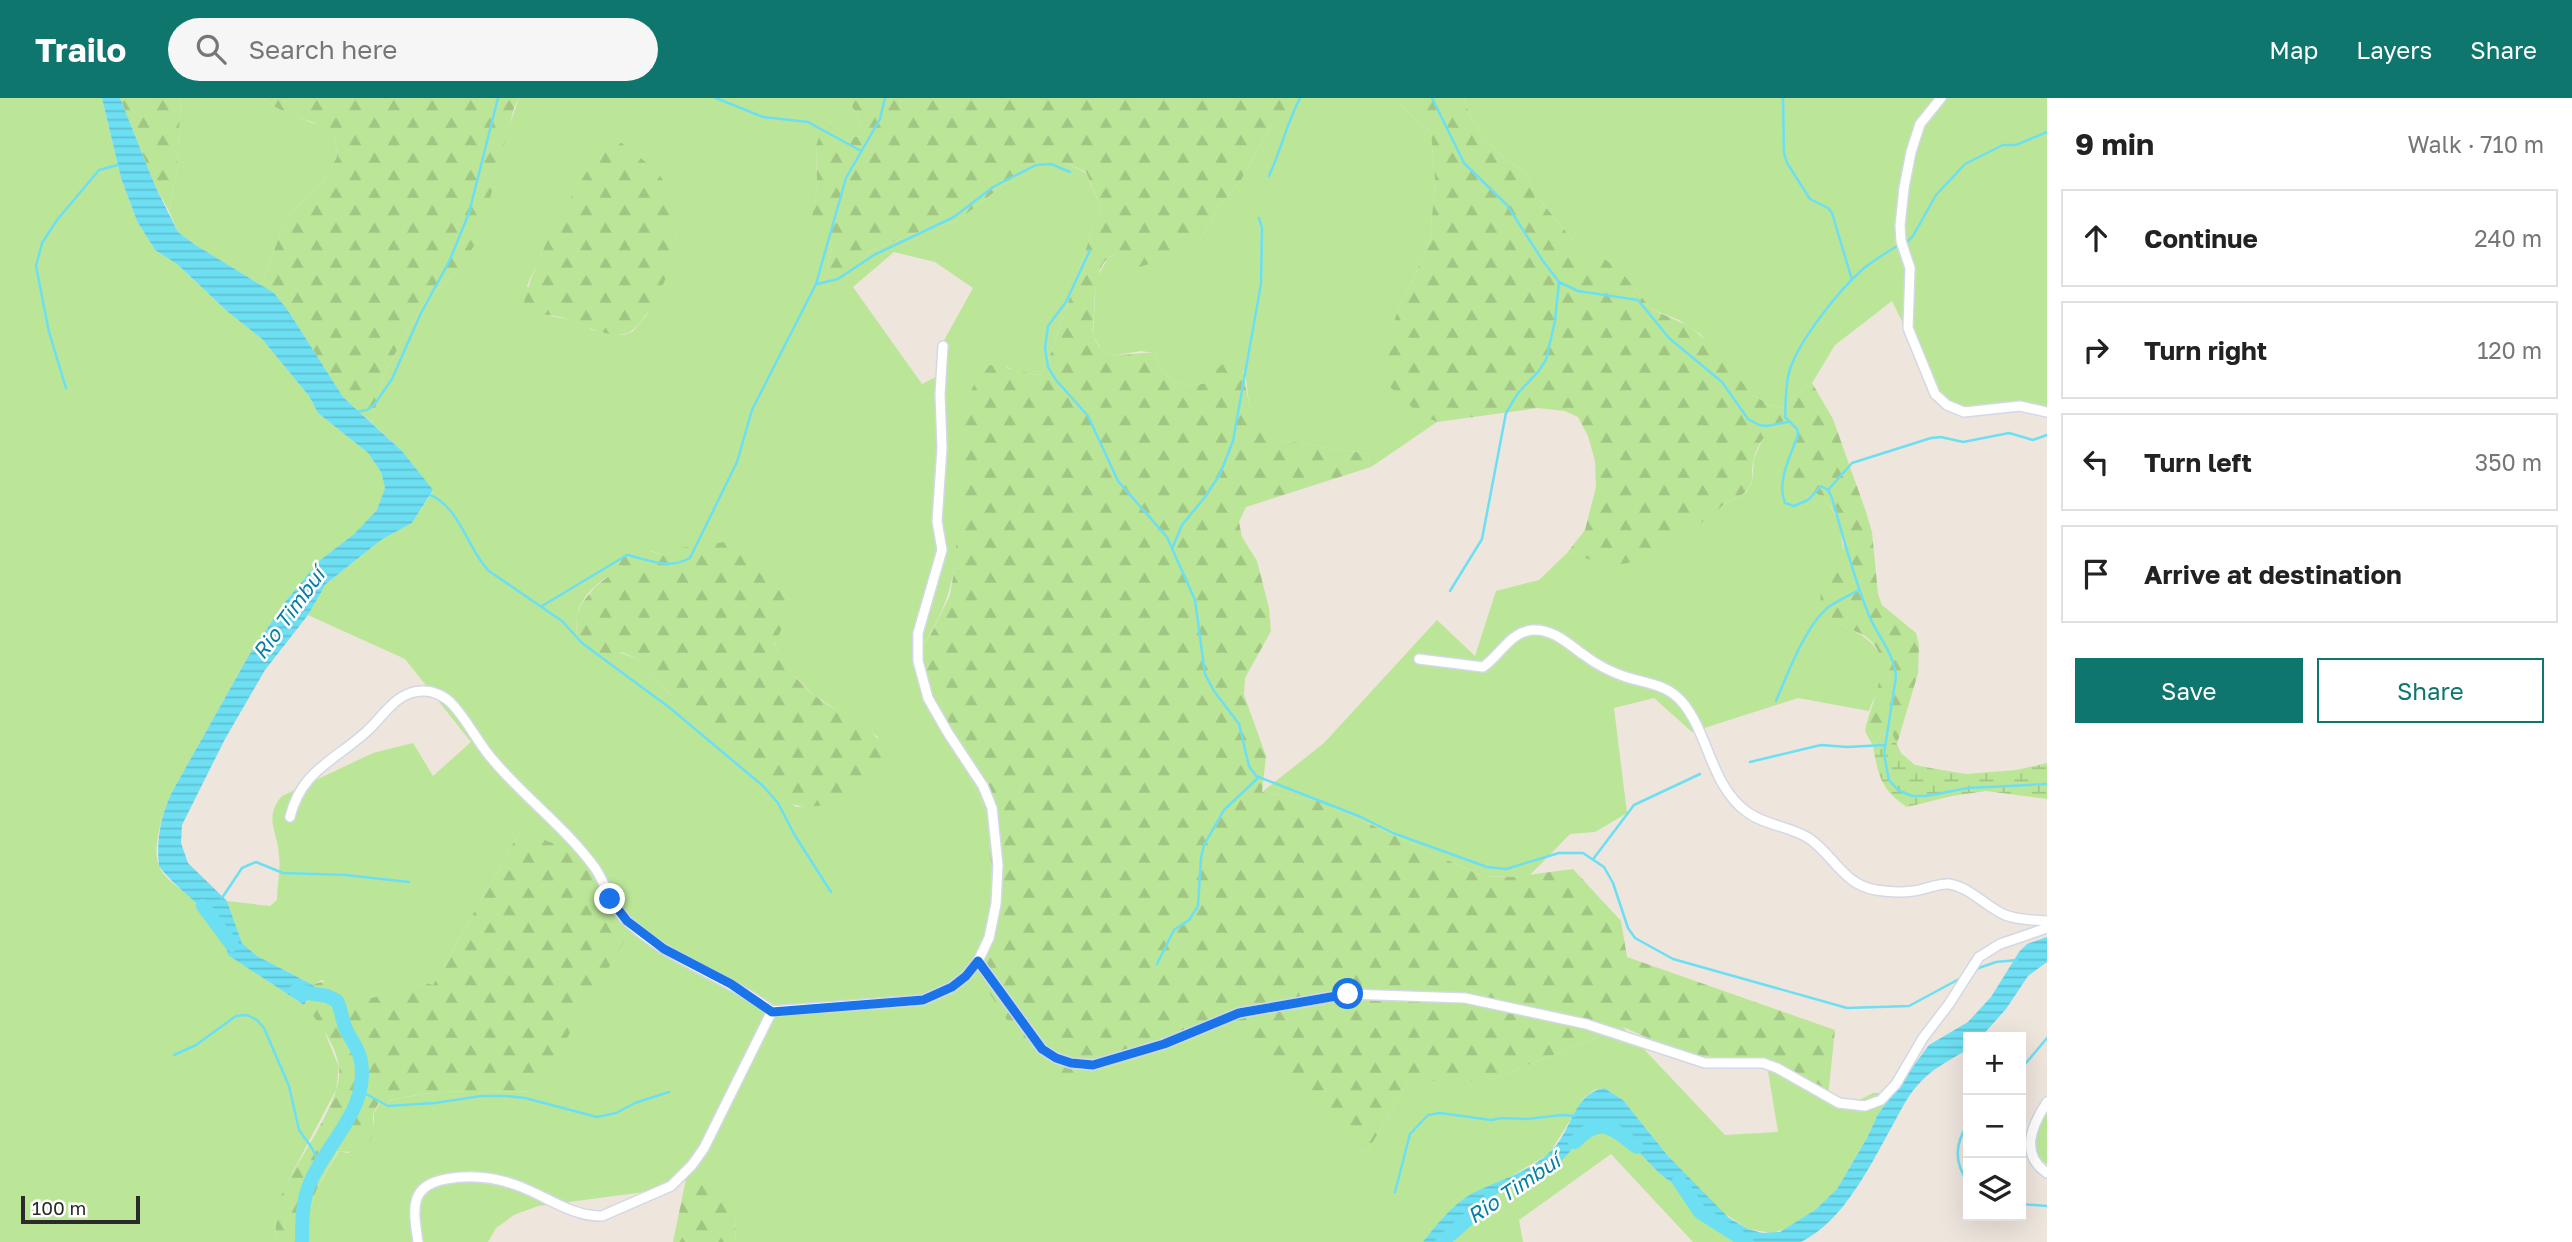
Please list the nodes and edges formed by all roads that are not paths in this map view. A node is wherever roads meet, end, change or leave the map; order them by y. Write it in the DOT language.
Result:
graph roads {
  1 [pos="1941,98"];
  2 [pos="943,346"];
  3 [pos="2047,412"];
  4 [pos="1419,659"];
  5 [pos="290,817"];
  6 [pos="2047,920"];
  7 [pos="2047,928"];
  8 [pos="978,961"];
  9 [pos="772,1012"];
  10 [pos="2047,1102"];
  11 [pos="2047,1173"];
  12 [pos="418,1242"];
  1 -- 3 [label="street"];
  2 -- 8 [label="street"];
  4 -- 6 [label="street"];
  5 -- 9 [label="street"];
  7 -- 8 [label="street"];
  8 -- 9 [label="street"];
  9 -- 12 [label="street"];
  10 -- 11 [label="street"];
}
